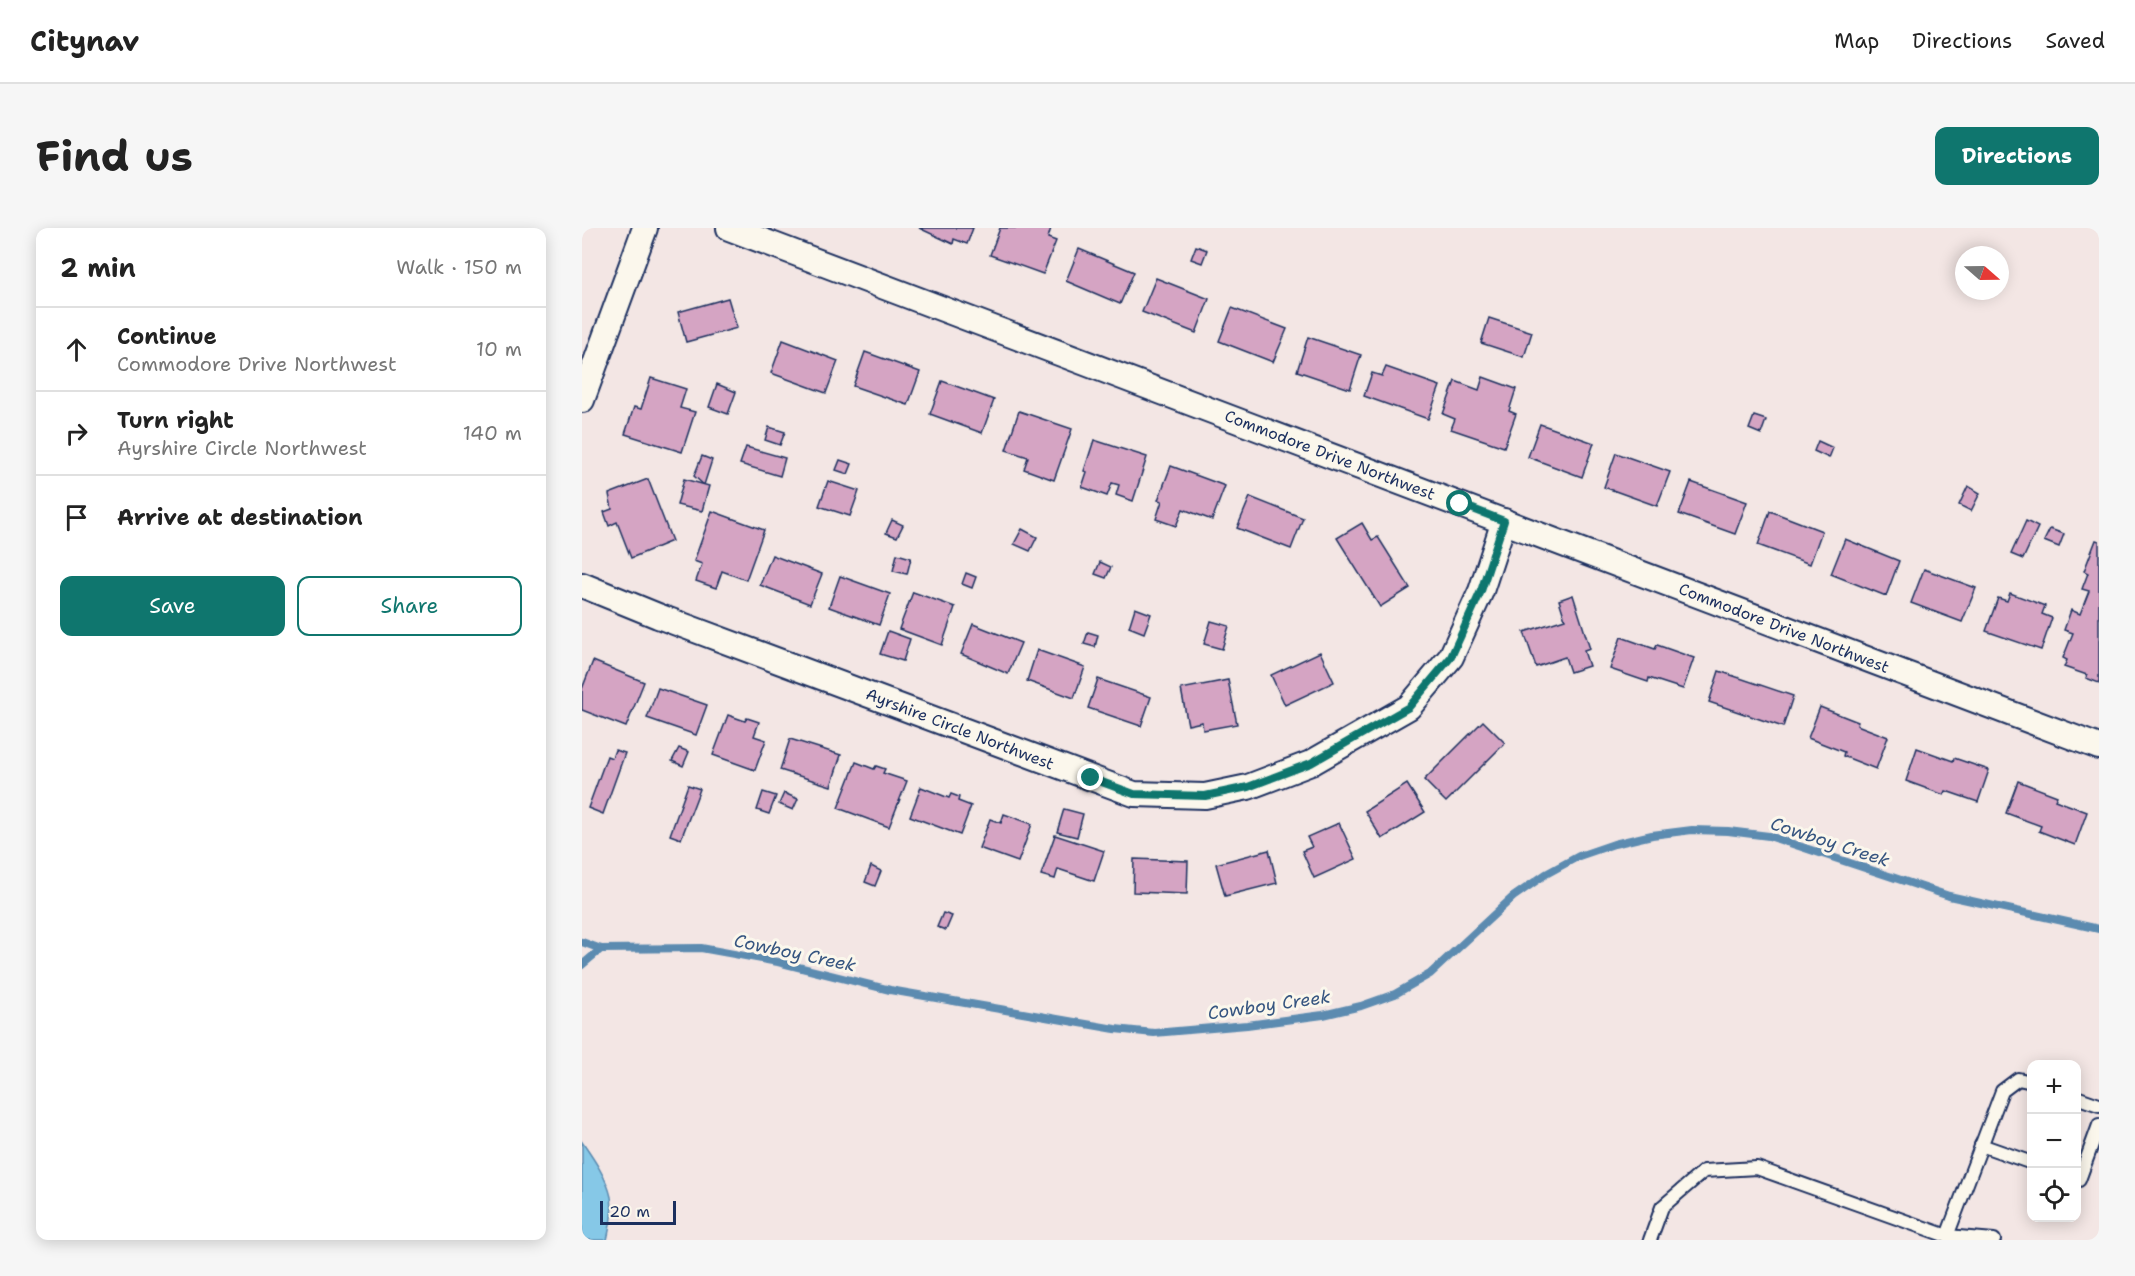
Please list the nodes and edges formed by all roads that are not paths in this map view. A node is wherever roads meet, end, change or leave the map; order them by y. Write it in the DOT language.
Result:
graph roads {
  1 [pos="645,228"];
  2 [pos="729,228"];
  3 [pos="582,400"];
  4 [pos="1504,521"];
  5 [pos="582,585"];
  6 [pos="2099,747"];
  7 [pos="2027,1081"];
  8 [pos="2081,1099"];
  9 [pos="2099,1105"];
  10 [pos="2099,1125"];
  11 [pos="1981,1145"];
  12 [pos="2027,1162"];
  13 [pos="2081,1174"];
  14 [pos="1947,1236"];
  15 [pos="1650,1240"];
  16 [pos="1994,1240"];
  1 -- 3 [label="street"];
  2 -- 4 [label="street, Commodore Drive Northwest"];
  4 -- 5 [label="street, Ayrshire Circle Northwest"];
  4 -- 6 [label="street, Commodore Drive Northwest"];
  7 -- 11 [label="lane"];
  8 -- 9 [label="lane"];
  10 -- 13 [label="lane"];
  11 -- 12 [label="lane"];
  11 -- 14 [label="lane"];
  14 -- 15 [label="lane"];
  14 -- 16 [label="lane"];
}
